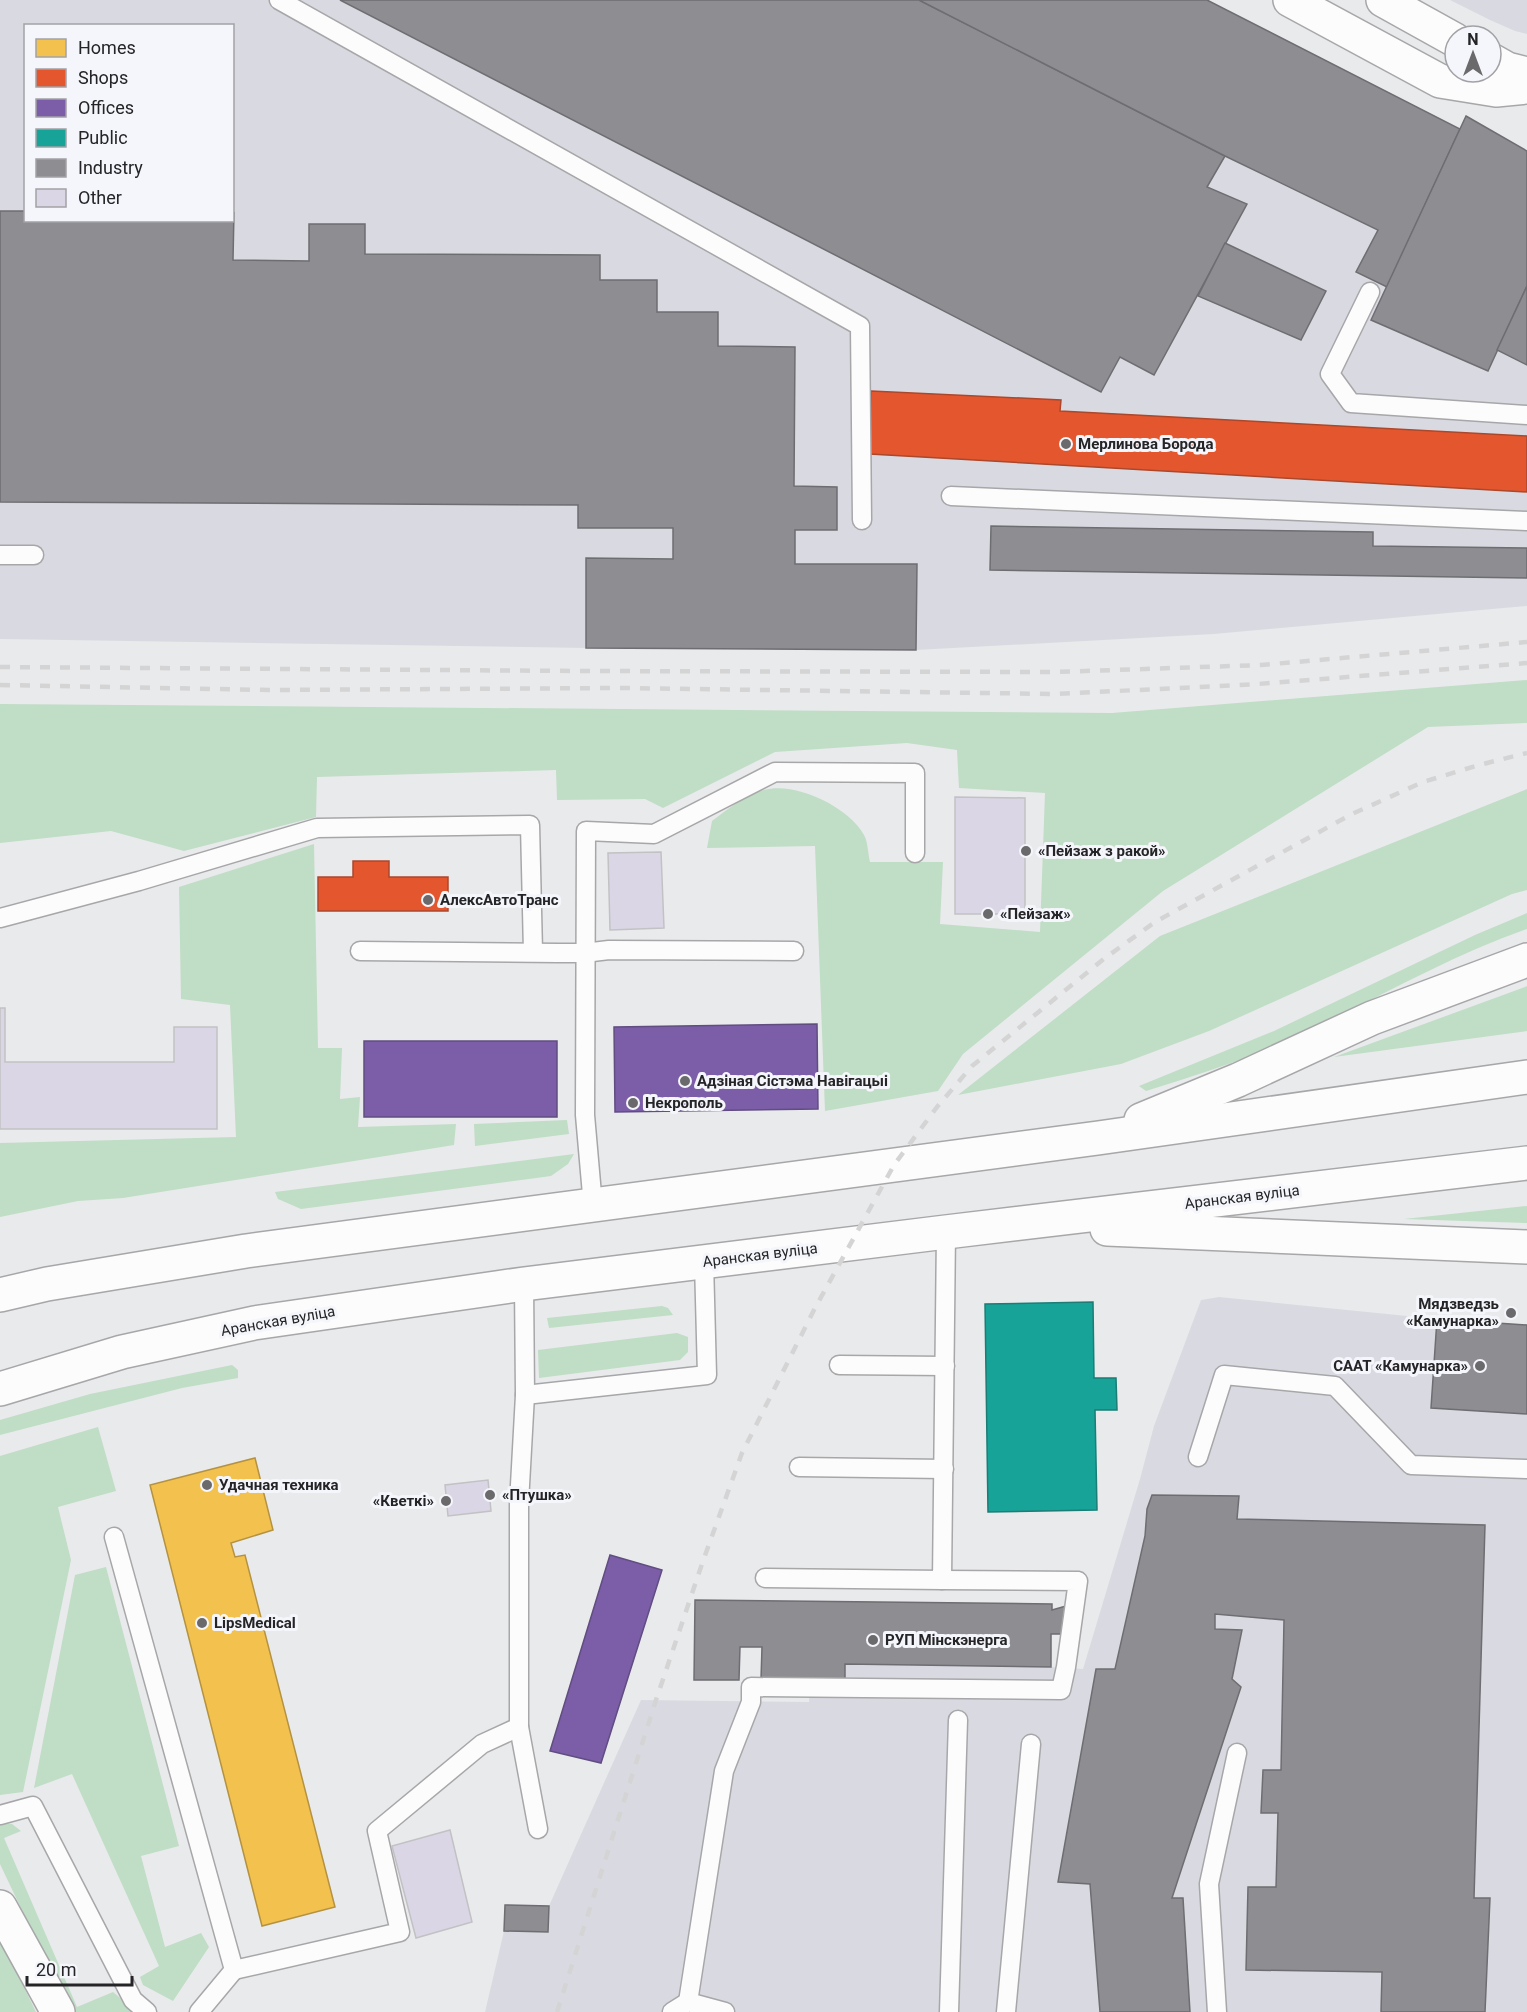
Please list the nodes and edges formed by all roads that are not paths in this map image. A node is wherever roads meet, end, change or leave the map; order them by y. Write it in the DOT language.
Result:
graph roads {
  1 [pos="279,0"];
  2 [pos="1290,0"];
  3 [pos="1383,0"];
  4 [pos="1443,33"];
  5 [pos="1503,67"];
  6 [pos="1527,74"];
  7 [pos="1527,87"];
  8 [pos="1370,292"];
  9 [pos="1527,415"];
  10 [pos="951,496"];
  11 [pos="862,520"];
  12 [pos="1527,521"];
  13 [pos="0,555"];
  14 [pos="34,555"];
  15 [pos="915,853"];
  16 [pos="0,918"];
  17 [pos="360,951"];
  18 [pos="794,951"];
  19 [pos="533,952"];
  20 [pos="584,953"];
  21 [pos="1527,960"];
  22 [pos="1527,1077"];
  23 [pos="1098,1138"];
  24 [pos="1527,1163"];
  25 [pos="593,1206"];
  26 [pos="1006,1225"];
  27 [pos="946,1232"];
  28 [pos="1527,1247"];
  29 [pos="704,1262"];
  30 [pos="524,1284"];
  31 [pos="0,1296"];
  32 [pos="839,1365"];
  33 [pos="945,1366"];
  34 [pos="0,1389"];
  35 [pos="525,1395"];
  36 [pos="1198,1458"];
  37 [pos="799,1467"];
  38 [pos="944,1469"];
  39 [pos="1527,1470"];
  40 [pos="114,1537"];
  41 [pos="765,1578"];
  42 [pos="942,1580"];
  43 [pos="958,1720"];
  44 [pos="519,1727"];
  45 [pos="1031,1744"];
  46 [pos="1237,1753"];
  47 [pos="0,1815"];
  48 [pos="538,1829"];
  49 [pos="0,1907"];
  50 [pos="234,1970"];
  51 [pos="688,2002"];
  52 [pos="58,2012"];
  53 [pos="147,2012"];
  54 [pos="199,2012"];
  55 [pos="672,2012"];
  56 [pos="725,2012"];
  57 [pos="949,2012"];
  58 [pos="1006,2012"];
  59 [pos="1217,2012"];
  1 -- 11 [label="lane"];
  2 -- 7 [label="main road"];
  3 -- 4 [label="main road"];
  5 -- 6 [label="main road"];
  8 -- 9 [label="lane"];
  10 -- 12 [label="lane"];
  13 -- 14 [label="lane"];
  15 -- 20 [label="lane"];
  16 -- 19 [label="lane"];
  17 -- 19 [label="lane"];
  18 -- 20 [label="lane"];
  19 -- 20 [label="lane"];
  20 -- 25 [label="lane"];
  21 -- 23 [label="main road"];
  22 -- 23 [label="main road"];
  23 -- 25 [label="main road"];
  24 -- 26 [label="main road, Аранская вуліца"];
  25 -- 31 [label="main road"];
  26 -- 27 [label="main road, Аранская вуліца"];
  26 -- 28 [label="main road"];
  27 -- 29 [label="main road, Аранская вуліца"];
  27 -- 33 [label="lane"];
  29 -- 30 [label="main road, Аранская вуліца"];
  29 -- 35 [label="lane"];
  30 -- 34 [label="main road, Аранская вуліца"];
  30 -- 35 [label="lane"];
  32 -- 33 [label="lane"];
  33 -- 38 [label="lane"];
  35 -- 44 [label="lane"];
  36 -- 39 [label="lane"];
  37 -- 38 [label="lane"];
  38 -- 42 [label="lane"];
  40 -- 50 [label="lane"];
  41 -- 42 [label="lane"];
  42 -- 51 [label="lane"];
  43 -- 57 [label="lane"];
  44 -- 48 [label="lane"];
  44 -- 50 [label="lane"];
  45 -- 58 [label="lane"];
  46 -- 59 [label="lane"];
  47 -- 53 [label="lane"];
  49 -- 52 [label="main road"];
  50 -- 54 [label="lane"];
  51 -- 55 [label="lane"];
  51 -- 56 [label="lane"];
}
